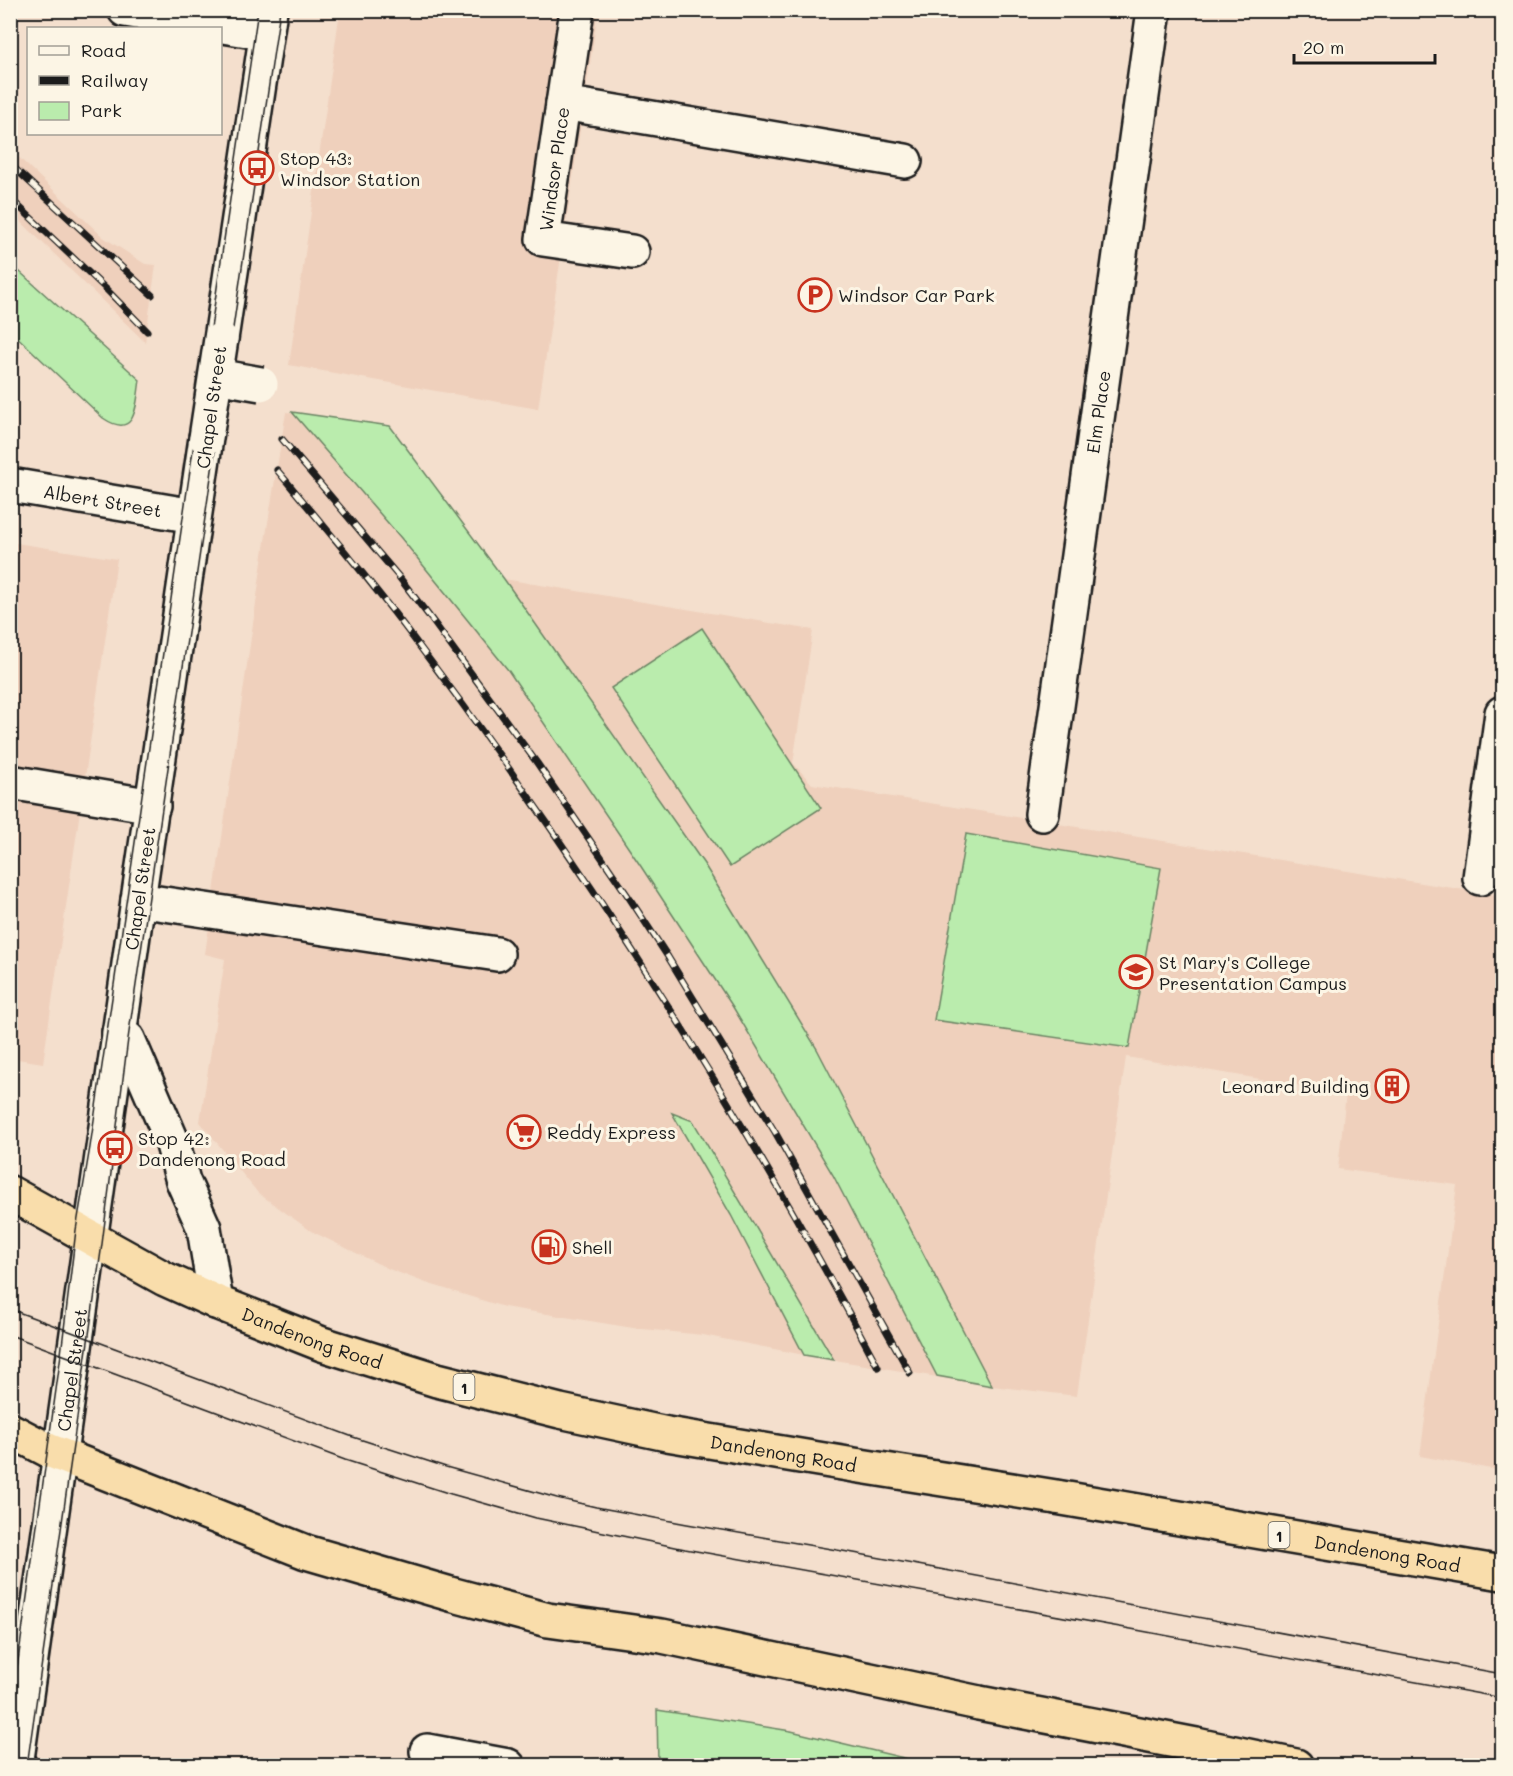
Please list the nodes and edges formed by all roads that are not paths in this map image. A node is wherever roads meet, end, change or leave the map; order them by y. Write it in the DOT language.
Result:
graph roads {
  1 [pos="124,10"];
  2 [pos="577,10"];
  3 [pos="1154,10"];
  4 [pos="268,22"];
  5 [pos="563,103"];
  6 [pos="906,161"];
  7 [pos="632,252"];
  8 [pos="216,376"];
  9 [pos="261,384"];
  10 [pos="10,485"];
  11 [pos="195,516"];
  12 [pos="1503,713"];
  13 [pos="10,782"];
  14 [pos="153,806"];
  15 [pos="1042,813"];
  16 [pos="1480,878"];
  17 [pos="138,900"];
  18 [pos="497,954"];
  19 [pos="120,1032"];
  20 [pos="10,1193"];
  21 [pos="91,1238"];
  22 [pos="216,1302"];
  23 [pos="10,1430"];
  24 [pos="59,1454"];
  25 [pos="1503,1573"];
  26 [pos="427,1751"];
  27 [pos="16,1766"];
  28 [pos="508,1766"];
  29 [pos="1296,1766"];
  1 -- 4 [label="street"];
  2 -- 5 [label="street, Windsor Place"];
  3 -- 15 [label="street, Elm Place"];
  4 -- 8 [label="street, Chapel Street, bridge"];
  5 -- 6 [label="street"];
  5 -- 7 [label="street, Windsor Place"];
  8 -- 9 [label="street, bridge"];
  8 -- 11 [label="street, Chapel Street, bridge"];
  10 -- 11 [label="street, Albert Street"];
  11 -- 14 [label="street, Chapel Street"];
  12 -- 16 [label="street"];
  13 -- 14 [label="street"];
  14 -- 17 [label="street, Chapel Street"];
  17 -- 18 [label="street"];
  17 -- 19 [label="street, Chapel Street"];
  19 -- 21 [label="street, Chapel Street"];
  19 -- 22 [label="street"];
  20 -- 21 [label="highway, 1"];
  21 -- 22 [label="highway, Dandenong Road / 1"];
  21 -- 24 [label="street, Chapel Street"];
  22 -- 25 [label="highway, Dandenong Road / 1, bridge"];
  23 -- 24 [label="highway"];
  24 -- 27 [label="street, Chapel Street"];
  24 -- 29 [label="highway, bridge"];
  26 -- 28 [label="street"];
}
